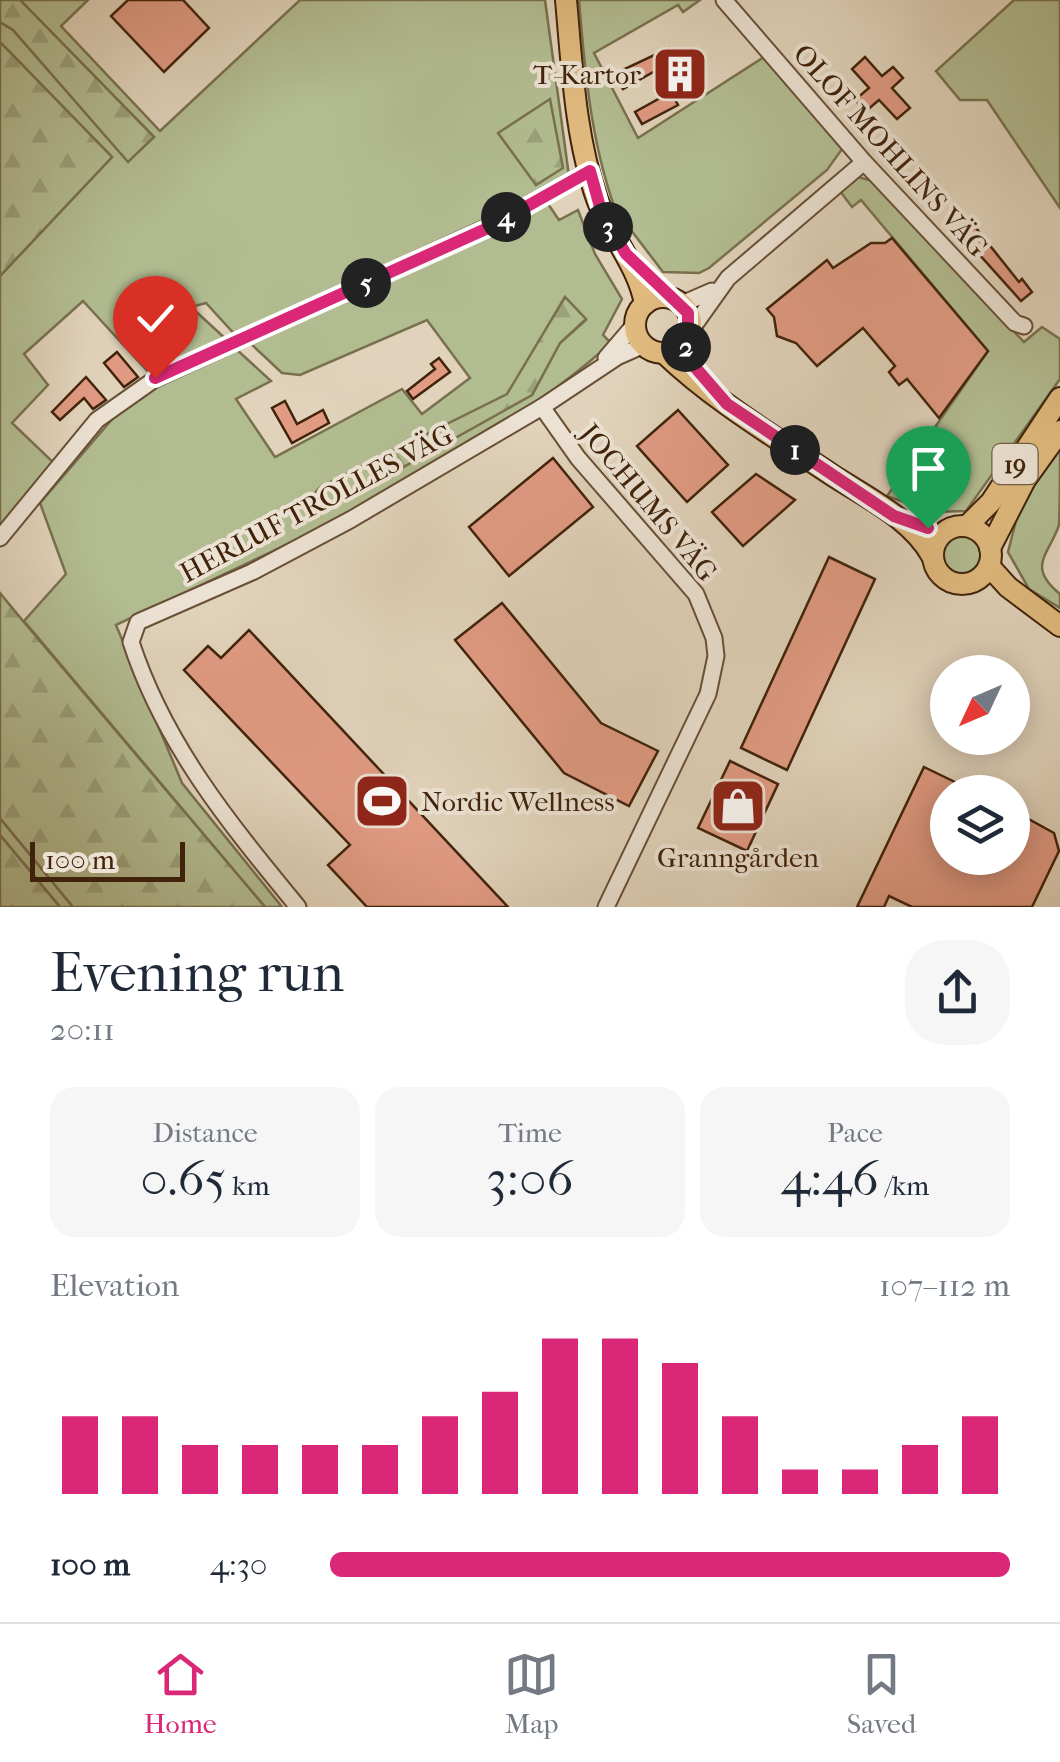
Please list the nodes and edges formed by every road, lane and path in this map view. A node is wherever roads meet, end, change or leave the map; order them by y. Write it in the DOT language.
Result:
graph roads {
  1 [pos="566,0"];
  2 [pos="724,0"];
  3 [pos="864,162"];
  4 [pos="590,171"];
  5 [pos="626,254"];
  6 [pos="719,286"];
  7 [pos="677,301"];
  8 [pos="640,314"];
  9 [pos="1024,326"];
  10 [pos="689,335"];
  11 [pos="654,349"];
  12 [pos="597,368"];
  13 [pos="1060,398"];
  14 [pos="723,400"];
  15 [pos="542,407"];
  16 [pos="1060,431"];
  17 [pos="894,516"];
  18 [pos="967,526"];
  19 [pos="945,530"];
  20 [pos="0,538"];
  21 [pos="932,556"];
  22 [pos="990,557"];
  23 [pos="973,582"];
  24 [pos="1032,606"];
  25 [pos="1060,626"];
  26 [pos="298,907"];
  27 [pos="606,907"];
  1 -- 4 [label="main road"];
  2 -- 3 [label="street, OLOF MOHLINS VÄG"];
  3 -- 6 [label="street"];
  3 -- 9 [label="street, OLOF MOHLINS VÄG"];
  4 -- 5 [label="main road"];
  4 -- 20 [label="street"];
  5 -- 7 [label="main road"];
  5 -- 8 [label="main road"];
  6 -- 7 [label="street"];
  6 -- 10 [label="street"];
  7 -- 8 [label="main road"];
  7 -- 10 [label="main road"];
  8 -- 11 [label="main road"];
  8 -- 12 [label="street, HERLUF TROLLES VÄG"];
  10 -- 11 [label="main road"];
  10 -- 14 [label="main road"];
  11 -- 12 [label="street, HERLUF TROLLES VÄG"];
  11 -- 14 [label="main road"];
  12 -- 15 [label="street, HERLUF TROLLES VÄG"];
  13 -- 18 [label="main road, 19"];
  14 -- 17 [label="main road"];
  15 -- 26 [label="street, HERLUF TROLLES VÄG"];
  15 -- 27 [label="street, JOCHUMS VÄG"];
  16 -- 22 [label="main road, 19"];
  17 -- 19 [label="main road"];
  17 -- 21 [label="main road"];
  18 -- 19 [label="main road"];
  18 -- 22 [label="main road"];
  19 -- 21 [label="main road"];
  21 -- 23 [label="main road"];
  22 -- 23 [label="main road"];
  22 -- 24 [label="main road"];
  23 -- 24 [label="main road"];
  24 -- 25 [label="main road"];
}
